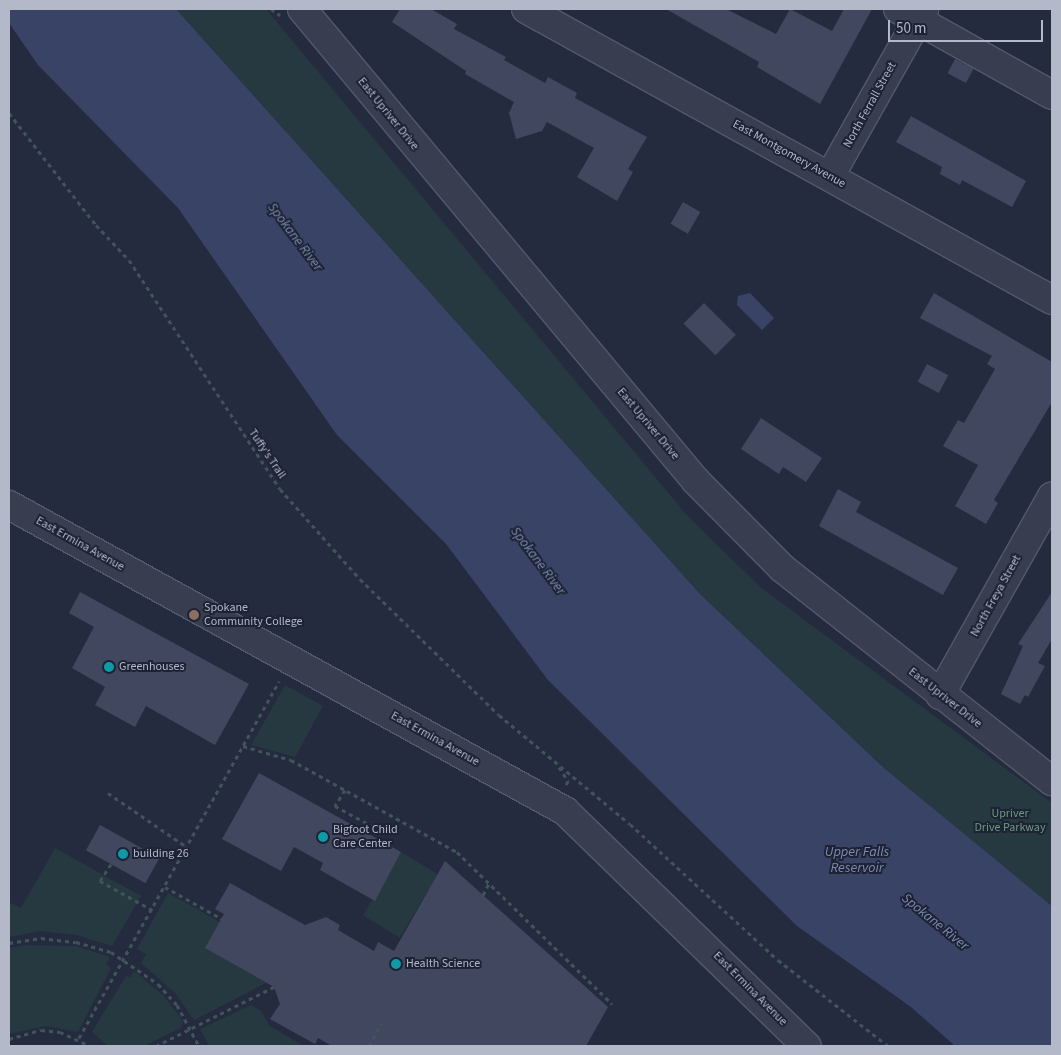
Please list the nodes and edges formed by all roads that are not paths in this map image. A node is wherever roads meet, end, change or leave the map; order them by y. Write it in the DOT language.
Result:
graph roads {
  1 [pos="302,9"];
  2 [pos="526,9"];
  3 [pos="913,12"];
  4 [pos="1052,95"];
  5 [pos="830,176"];
  6 [pos="1052,300"];
  7 [pos="1052,496"];
  8 [pos="9,505"];
  9 [pos="940,696"];
  10 [pos="1052,781"];
  11 [pos="807,1046"];
  1 -- 9 [label="street, East Upriver Drive"];
  2 -- 5 [label="street, East Montgomery Avenue"];
  3 -- 4 [label="street"];
  3 -- 5 [label="street, North Ferrall Street"];
  5 -- 6 [label="street, East Montgomery Avenue"];
  7 -- 9 [label="street, North Freya Street"];
  8 -- 11 [label="street, East Ermina Avenue"];
  9 -- 10 [label="street, East Upriver Drive"];
}
